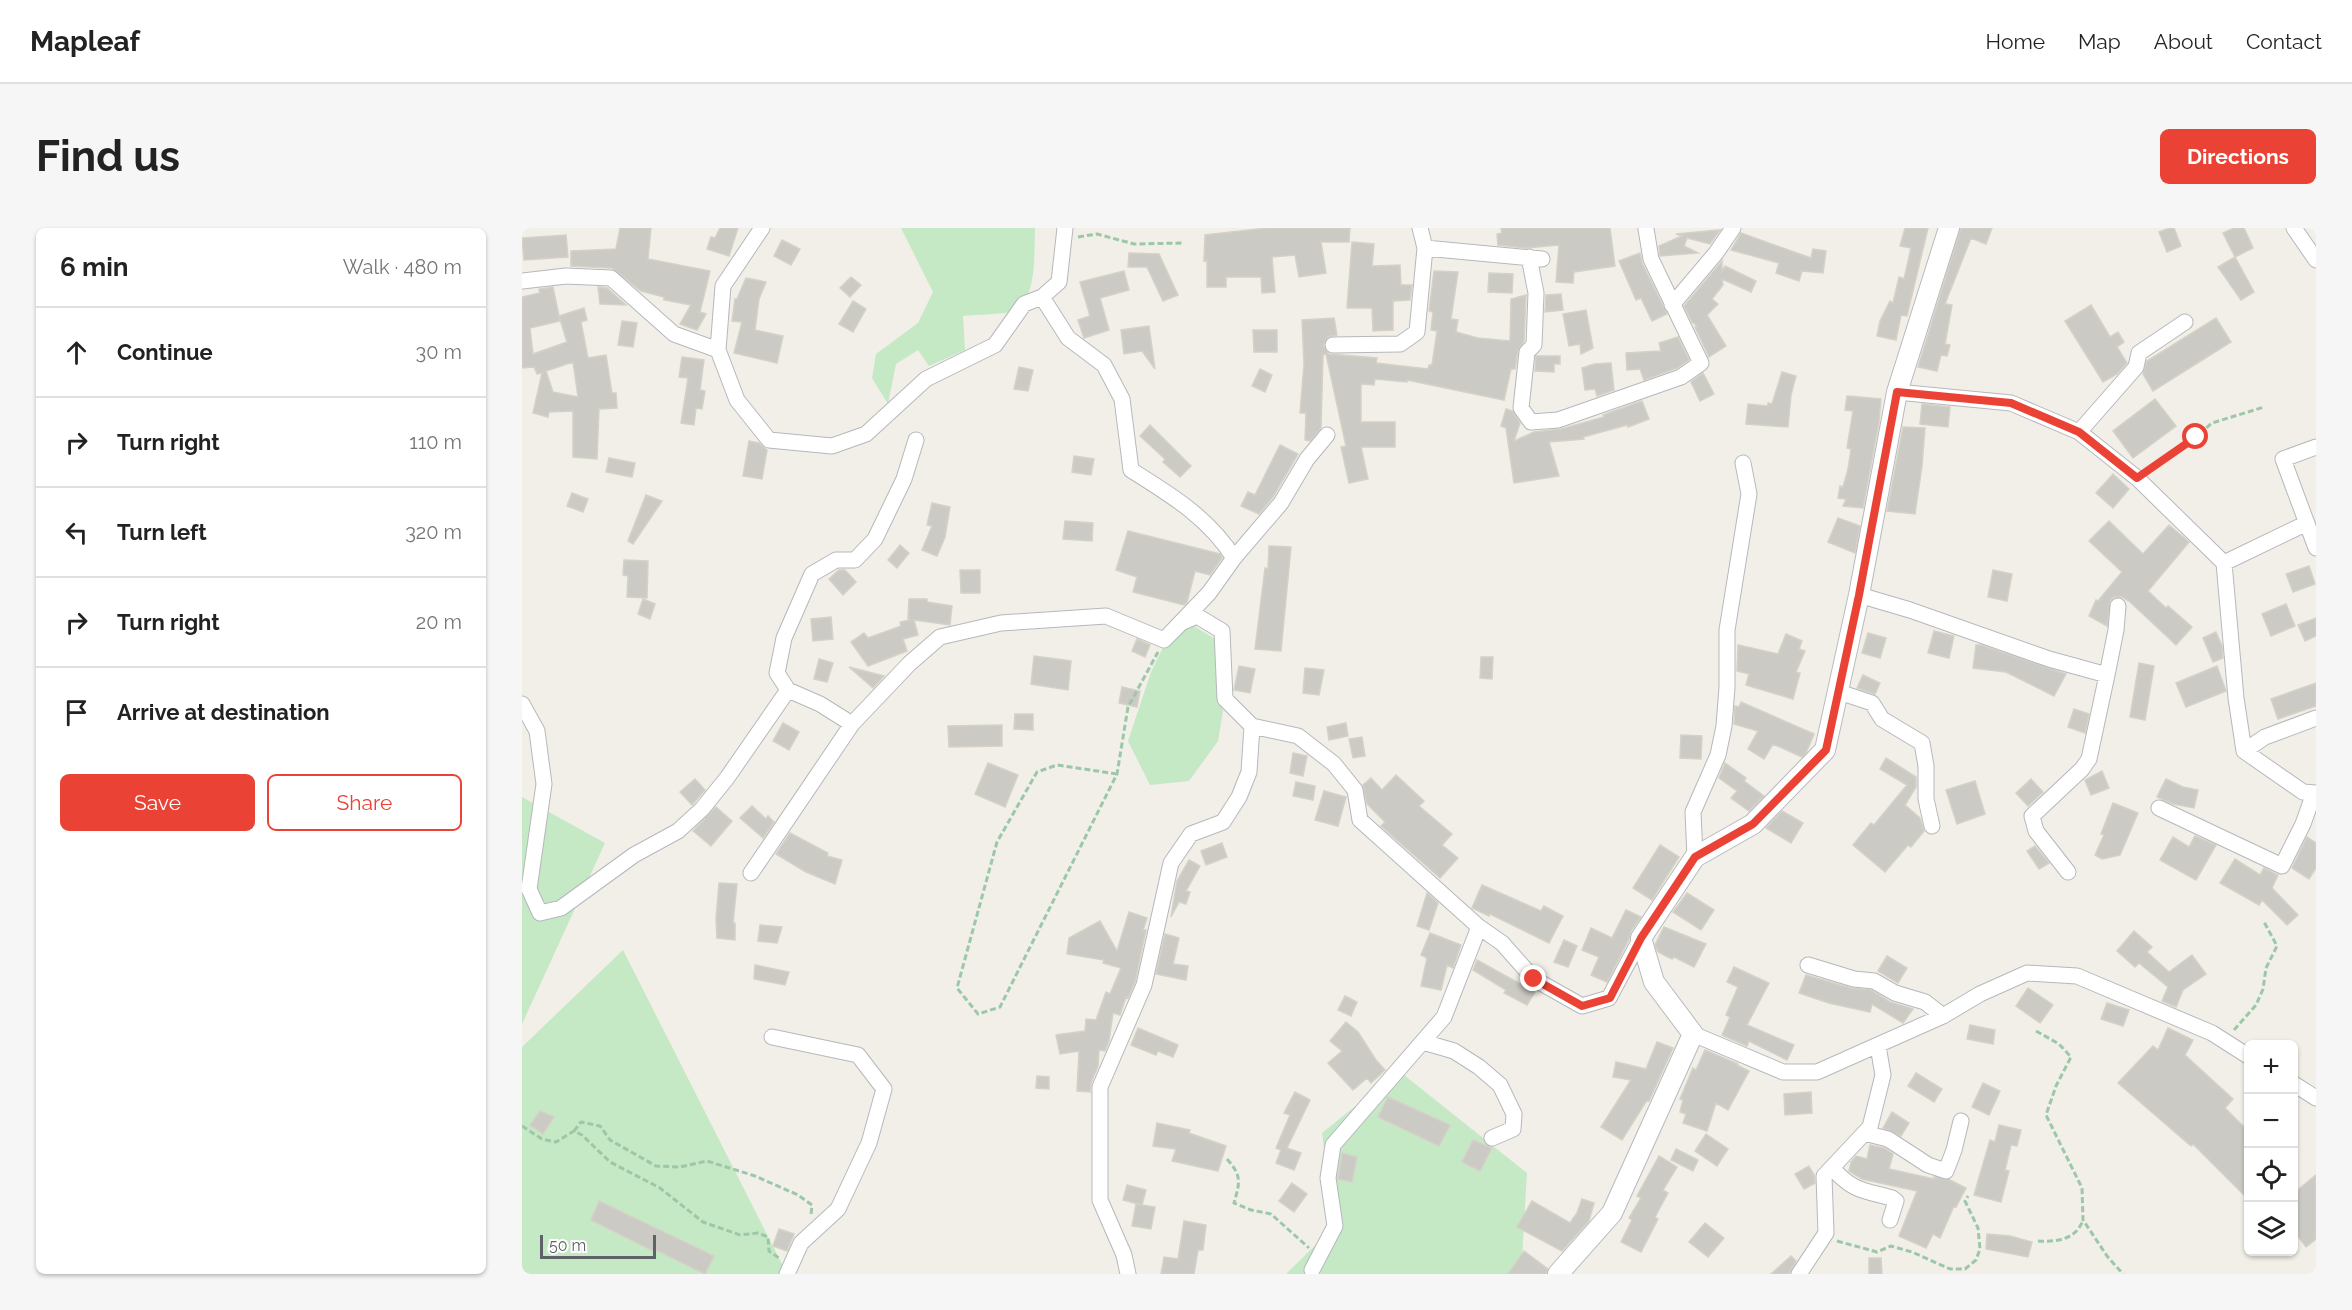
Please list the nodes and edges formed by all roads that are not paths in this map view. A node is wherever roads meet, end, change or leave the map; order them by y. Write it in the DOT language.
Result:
graph roads {
  1 [pos="762,228"];
  2 [pos="1420,228"];
  3 [pos="1733,228"];
  4 [pos="1949,228"];
  5 [pos="2294,228"];
  6 [pos="1646,229"];
  7 [pos="1065,234"];
  8 [pos="1425,248"];
  9 [pos="2316,260"];
  10 [pos="522,281"];
  11 [pos="1042,297"];
  12 [pos="1672,305"];
  13 [pos="2184,322"];
  14 [pos="1333,345"];
  15 [pos="718,350"];
  16 [pos="1897,392"];
  17 [pos="2079,432"];
  18 [pos="1327,435"];
  19 [pos="916,440"];
  20 [pos="2316,447"];
  21 [pos="1743,463"];
  22 [pos="2307,524"];
  23 [pos="2316,548"];
  24 [pos="1234,558"];
  25 [pos="2224,563"];
  26 [pos="1859,595"];
  27 [pos="2118,606"];
  28 [pos="1164,640"];
  29 [pos="2107,675"];
  30 [pos="788,690"];
  31 [pos="1839,692"];
  32 [pos="522,704"];
  33 [pos="2316,718"];
  34 [pos="852,724"];
  35 [pos="1252,726"];
  36 [pos="2244,751"];
  37 [pos="2315,793"];
  38 [pos="2159,808"];
  39 [pos="1932,826"];
  40 [pos="1695,857"];
  41 [pos="2068,872"];
  42 [pos="751,873"];
  43 [pos="1479,927"];
  44 [pos="1641,938"];
  45 [pos="1808,964"];
  46 [pos="1943,1016"];
  47 [pos="1693,1035"];
  48 [pos="772,1037"];
  49 [pos="1423,1042"];
  50 [pos="1878,1046"];
  51 [pos="2244,1053"];
  52 [pos="2298,1087"];
  53 [pos="2316,1098"];
  54 [pos="1961,1121"];
  55 [pos="1864,1133"];
  56 [pos="1492,1138"];
  57 [pos="1832,1168"];
  58 [pos="1890,1220"];
  59 [pos="789,1270"];
  60 [pos="1312,1270"];
  61 [pos="1128,1274"];
  62 [pos="1558,1274"];
  63 [pos="1799,1274"];
  1 -- 15 [label="street"];
  2 -- 8 [label="street"];
  3 -- 12 [label="street"];
  4 -- 16 [label="street"];
  5 -- 9 [label="street"];
  6 -- 12 [label="street"];
  7 -- 11 [label="street"];
  8 -- 12 [label="street"];
  8 -- 14 [label="street"];
  10 -- 15 [label="street"];
  11 -- 15 [label="street"];
  11 -- 24 [label="street"];
  13 -- 17 [label="street"];
  16 -- 17 [label="street"];
  16 -- 26 [label="street"];
  17 -- 25 [label="street"];
  18 -- 24 [label="street"];
  19 -- 30 [label="street"];
  20 -- 22 [label="street"];
  21 -- 40 [label="street"];
  22 -- 23 [label="street"];
  22 -- 25 [label="street"];
  24 -- 28 [label="street"];
  25 -- 36 [label="street"];
  26 -- 29 [label="street"];
  26 -- 31 [label="street"];
  27 -- 29 [label="street"];
  28 -- 34 [label="street"];
  28 -- 35 [label="street"];
  29 -- 41 [label="street"];
  30 -- 32 [label="street"];
  30 -- 34 [label="street"];
  31 -- 39 [label="street"];
  31 -- 40 [label="street"];
  33 -- 36 [label="street"];
  34 -- 42 [label="street"];
  35 -- 43 [label="street"];
  35 -- 61 [label="street"];
  36 -- 37 [label="street"];
  37 -- 38 [label="street"];
  40 -- 44 [label="street"];
  43 -- 44 [label="street"];
  43 -- 49 [label="street"];
  44 -- 47 [label="street"];
  45 -- 46 [label="street"];
  46 -- 50 [label="street"];
  46 -- 51 [label="street"];
  47 -- 50 [label="street"];
  47 -- 62 [label="street"];
  48 -- 59 [label="street"];
  49 -- 56 [label="street"];
  49 -- 60 [label="street"];
  50 -- 55 [label="street"];
  52 -- 53 [label="street"];
  54 -- 55 [label="street"];
  55 -- 57 [label="street"];
  57 -- 58 [label="street"];
  57 -- 63 [label="street"];
}
